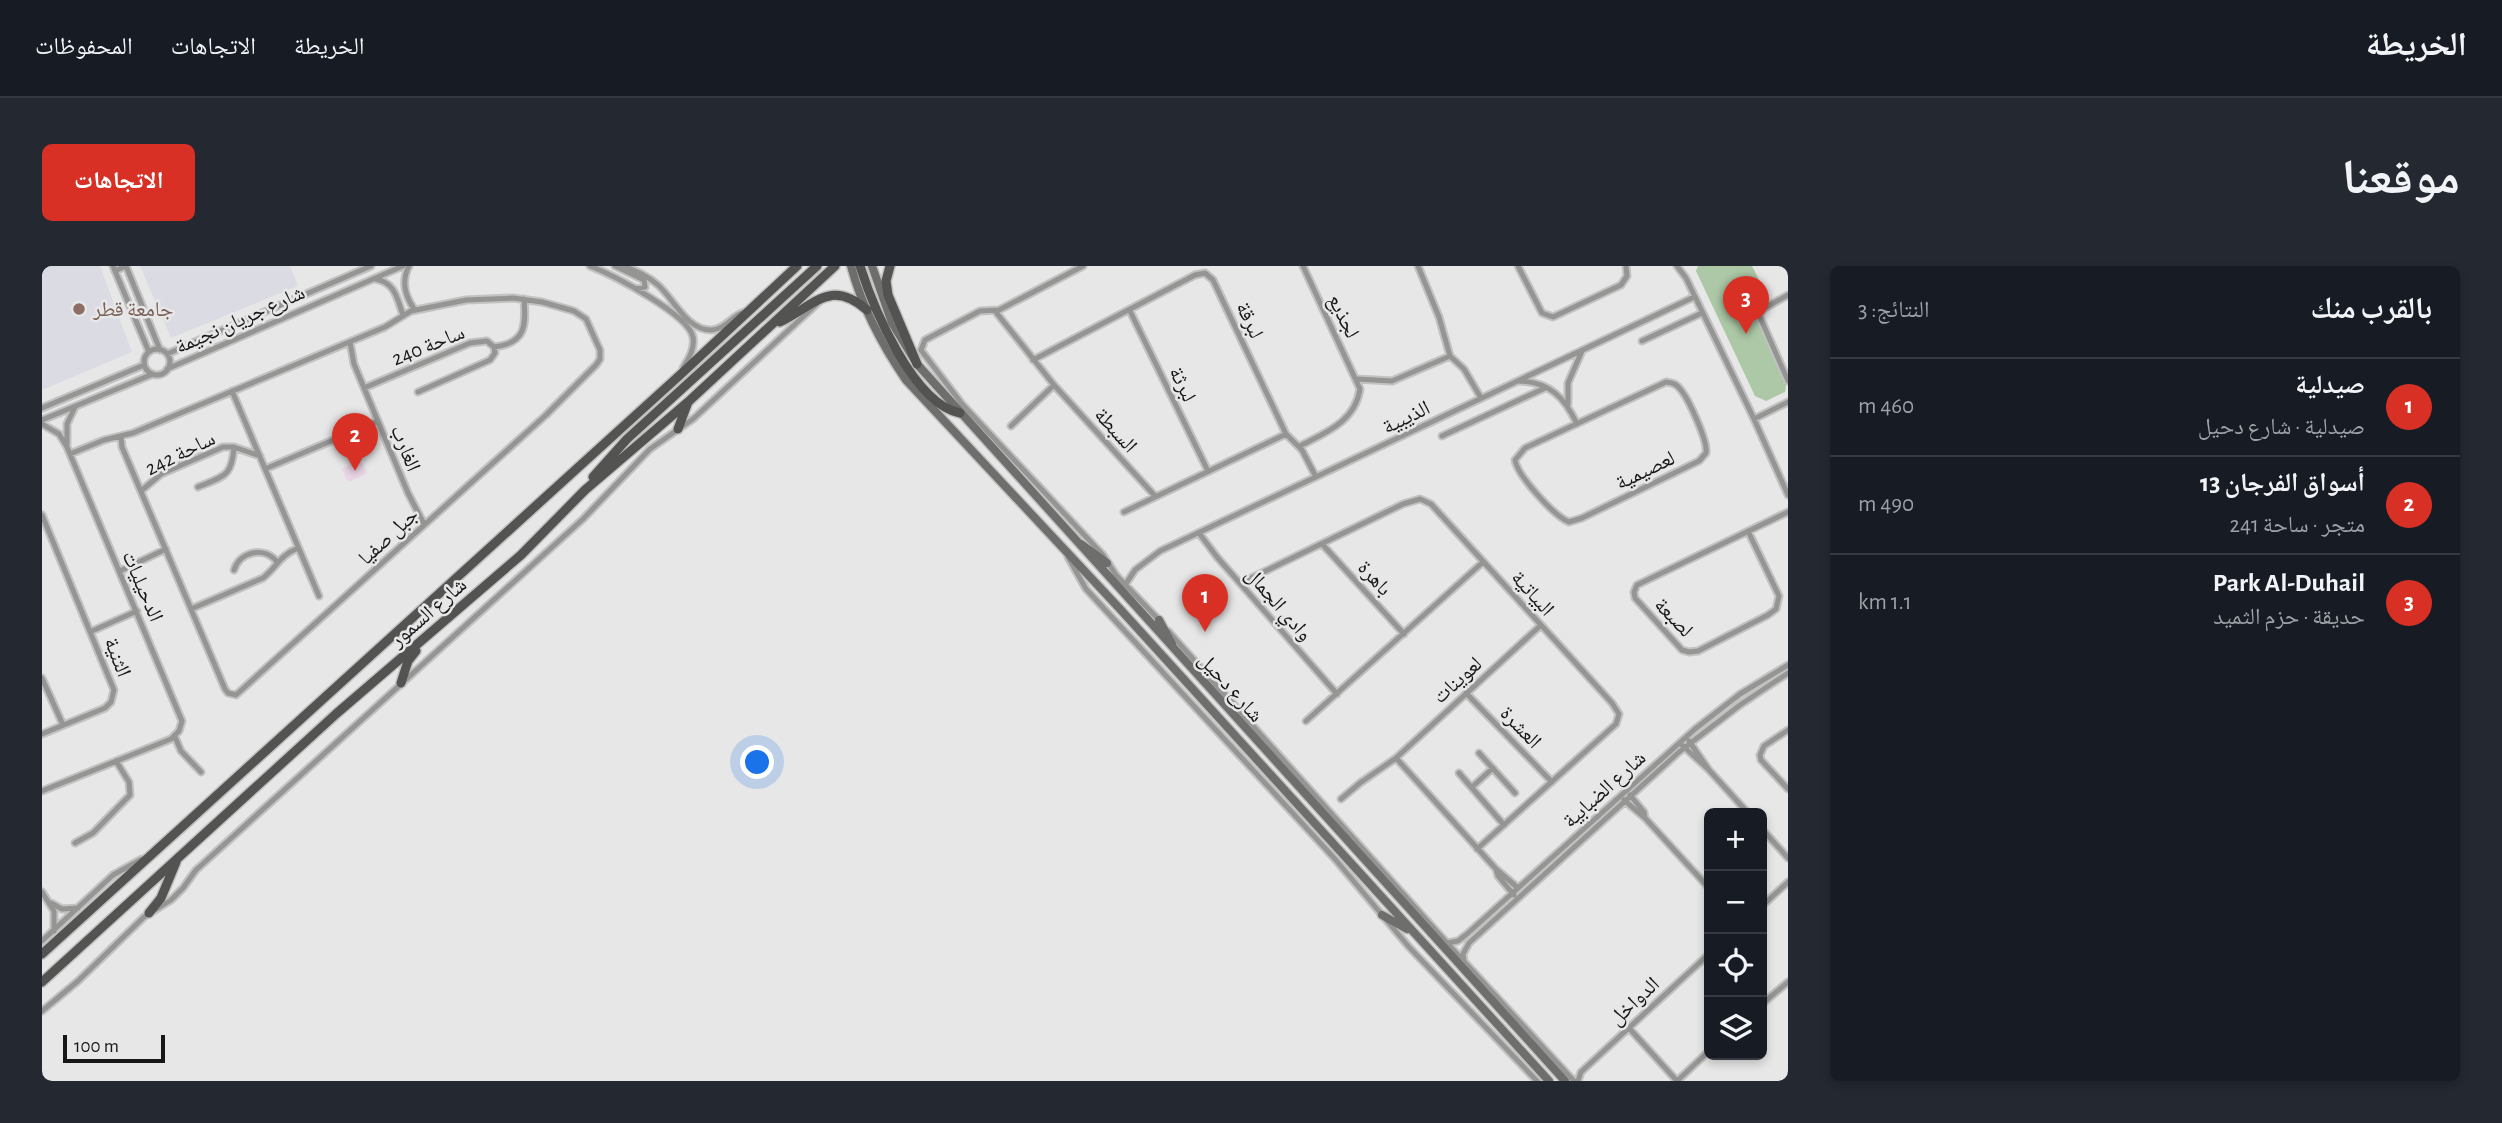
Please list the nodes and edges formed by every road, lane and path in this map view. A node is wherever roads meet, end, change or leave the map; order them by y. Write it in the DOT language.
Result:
graph roads {
  1 [pos="126,266"];
  2 [pos="371,266"];
  3 [pos="403,266"];
  4 [pos="410,266"];
  5 [pos="590,266"];
  6 [pos="615,266"];
  7 [pos="624,266"];
  8 [pos="794,266"];
  9 [pos="817,266"];
  10 [pos="835,266"];
  11 [pos="851,266"];
  12 [pos="860,266"];
  13 [pos="872,266"];
  14 [pos="890,266"];
  15 [pos="1083,266"];
  16 [pos="1303,266"];
  17 [pos="1418,266"];
  18 [pos="1518,266"];
  19 [pos="1626,266"];
  20 [pos="1677,266"];
  21 [pos="1688,266"];
  22 [pos="114,268"];
  23 [pos="1682,272"];
  24 [pos="372,278"];
  25 [pos="633,289"];
  26 [pos="1788,295"];
  27 [pos="825,297"];
  28 [pos="1694,297"];
  29 [pos="524,299"];
  30 [pos="415,310"];
  31 [pos="867,310"];
  32 [pos="995,311"];
  33 [pos="1130,311"];
  34 [pos="747,312"];
  35 [pos="1702,313"];
  36 [pos="403,315"];
  37 [pos="772,326"];
  38 [pos="1642,341"];
  39 [pos="350,342"];
  40 [pos="494,347"];
  41 [pos="1583,349"];
  42 [pos="160,350"];
  43 [pos="149,352"];
  44 [pos="167,355"];
  45 [pos="1450,356"];
  46 [pos="1032,360"];
  47 [pos="917,364"];
  48 [pos="144,365"];
  49 [pos="167,369"];
  50 [pos="153,374"];
  51 [pos="680,375"];
  52 [pos="1357,379"];
  53 [pos="1518,381"];
  54 [pos="1788,381"];
  55 [pos="1054,385"];
  56 [pos="364,388"];
  57 [pos="1545,388"];
  58 [pos="232,391"];
  59 [pos="418,392"];
  60 [pos="1481,398"];
  61 [pos="688,402"];
  62 [pos="1788,402"];
  63 [pos="1568,404"];
  64 [pos="76,405"];
  65 [pos="42,408"];
  66 [pos="960,413"];
  67 [pos="1754,419"];
  68 [pos="378,421"];
  69 [pos="42,422"];
  70 [pos="1577,424"];
  71 [pos="1011,426"];
  72 [pos="678,429"];
  73 [pos="1286,434"];
  74 [pos="121,436"];
  75 [pos="1442,436"];
  76 [pos="1300,446"];
  77 [pos="234,447"];
  78 [pos="69,451"];
  79 [pos="260,456"];
  80 [pos="265,469"];
  81 [pos="1208,471"];
  82 [pos="1316,477"];
  83 [pos="198,487"];
  84 [pos="585,490"];
  85 [pos="141,491"];
  86 [pos="1788,495"];
  87 [pos="1155,496"];
  88 [pos="1124,512"];
  89 [pos="1788,513"];
  90 [pos="42,515"];
  91 [pos="424,524"];
  92 [pos="1748,531"];
  93 [pos="1199,533"];
  94 [pos="1072,538"];
  95 [pos="1322,544"];
  96 [pos="298,548"];
  97 [pos="166,549"];
  98 [pos="1067,554"];
  99 [pos="277,562"];
  100 [pos="1483,562"];
  101 [pos="1107,563"];
  102 [pos="234,570"];
  103 [pos="1135,570"];
  104 [pos="120,571"];
  105 [pos="1116,575"];
  106 [pos="1241,583"];
  107 [pos="1125,585"];
  108 [pos="319,596"];
  109 [pos="468,601"];
  110 [pos="191,609"];
  111 [pos="137,611"];
  112 [pos="1159,620"];
  113 [pos="1541,625"];
  114 [pos="92,631"];
  115 [pos="1404,634"];
  116 [pos="1178,655"];
  117 [pos="1788,664"];
  118 [pos="1788,673"];
  119 [pos="42,678"];
  120 [pos="401,683"];
  121 [pos="1466,693"];
  122 [pos="1336,694"];
  123 [pos="1306,721"];
  124 [pos="63,726"];
  125 [pos="1788,730"];
  126 [pos="42,734"];
  127 [pos="175,737"];
  128 [pos="1686,737"];
  129 [pos="1690,743"];
  130 [pos="1681,745"];
  131 [pos="1479,753"];
  132 [pos="1396,758"];
  133 [pos="116,761"];
  134 [pos="1493,768"];
  135 [pos="1709,770"];
  136 [pos="201,772"];
  137 [pos="1460,773"];
  138 [pos="1552,782"];
  139 [pos="1472,788"];
  140 [pos="1788,789"];
  141 [pos="42,791"];
  142 [pos="1515,793"];
  143 [pos="1628,793"];
  144 [pos="1622,798"];
  145 [pos="1341,799"];
  146 [pos="1743,808"];
  147 [pos="1645,818"];
  148 [pos="1506,824"];
  149 [pos="1767,835"];
  150 [pos="75,842"];
  151 [pos="1478,849"];
  152 [pos="151,854"];
  153 [pos="179,857"];
  154 [pos="1788,858"];
  155 [pos="1788,882"];
  156 [pos="1704,883"];
  157 [pos="42,892"];
  158 [pos="1516,893"];
  159 [pos="1767,901"];
  160 [pos="50,903"];
  161 [pos="78,908"];
  162 [pos="149,913"];
  163 [pos="1382,915"];
  164 [pos="1415,915"];
  165 [pos="1429,922"];
  166 [pos="54,931"];
  167 [pos="1414,933"];
  168 [pos="42,941"];
  169 [pos="1447,943"];
  170 [pos="42,954"];
  171 [pos="1704,959"];
  172 [pos="1464,961"];
  173 [pos="42,982"];
  174 [pos="1788,982"];
  175 [pos="1767,1000"];
  176 [pos="42,1011"];
  177 [pos="1629,1028"];
  178 [pos="1538,1054"];
  179 [pos="1704,1056"];
  180 [pos="1558,1064"];
  181 [pos="1565,1071"];
  182 [pos="1581,1072"];
  183 [pos="1537,1081"];
  184 [pos="1549,1081"];
  185 [pos="1565,1081"];
  186 [pos="1576,1081"];
  187 [pos="1677,1081"];
  1 -- 22 [label="street"];
  1 -- 42 [label="street"];
  2 -- 44 [label="street, شارع جريان نجيمة"];
  3 -- 24 [label="street, شارع جريان نجيمة"];
  4 -- 30 [label="street"];
  5 -- 25 [label="street"];
  6 -- 25 [label="street"];
  7 -- 34 [label="street"];
  8 -- 34 [label="main road, شارع السمور"];
  9 -- 84 [label="main road"];
  10 -- 37 [label="main road, شارع السمور"];
  11 -- 31 [label="main road, شارع دحيل"];
  12 -- 66 [label="main road"];
  13 -- 47 [label="main road, شارع دحيل"];
  14 -- 47 [label="main road"];
  15 -- 32 [label="street"];
  16 -- 52 [label="street, لجذيع"];
  17 -- 45 [label="street"];
  18 -- 19 [label="street"];
  20 -- 23 [label="street"];
  21 -- 23 [label="street"];
  22 -- 43 [label="street"];
  23 -- 28 [label="street"];
  24 -- 36 [label="street"];
  24 -- 49 [label="street, شارع جريان نجيمة"];
  25 -- 51 [label="street"];
  26 -- 54 [label="street"];
  27 -- 31 [label="main road"];
  27 -- 37 [label="main road"];
  27 -- 72 [label="street, شارع السمور"];
  28 -- 35 [label="street"];
  28 -- 41 [label="street, الذيبية"];
  29 -- 30 [label="street, جبل صفيا"];
  29 -- 40 [label="street"];
  29 -- 91 [label="street, جبل صفيا"];
  30 -- 36 [label="street, جبل صفيا"];
  31 -- 98 [label="main road, شارع دحيل"];
  32 -- 46 [label="street, السبطة"];
  32 -- 101 [label="street, شارع دحيل"];
  33 -- 46 [label="street, لبرقة"];
  33 -- 73 [label="street, لبرقة"];
  33 -- 81 [label="street, لبرثة"];
  34 -- 51 [label="main road, شارع السمور"];
  35 -- 38 [label="street"];
  35 -- 67 [label="street"];
  36 -- 39 [label="street, جبل صفيا"];
  37 -- 61 [label="main road, شارع السمور"];
  39 -- 56 [label="street, الغارب"];
  39 -- 58 [label="street, جبل صفيا"];
  40 -- 56 [label="street, ساحة 240"];
  40 -- 59 [label="street, ساحة 240"];
  41 -- 53 [label="street, الذيبية"];
  41 -- 63 [label="street"];
  42 -- 43 [label="street"];
  42 -- 44 [label="street"];
  43 -- 48 [label="street"];
  44 -- 49 [label="street"];
  45 -- 52 [label="street"];
  45 -- 60 [label="street"];
  46 -- 55 [label="street, السبطة"];
  47 -- 66 [label="main road, شارع دحيل"];
  48 -- 50 [label="street"];
  48 -- 65 [label="street"];
  49 -- 50 [label="street"];
  50 -- 64 [label="street"];
  51 -- 152 [label="main road, شارع السمور"];
  52 -- 76 [label="street"];
  53 -- 57 [label="street"];
  53 -- 60 [label="street, الذيبية"];
  55 -- 71 [label="street"];
  55 -- 87 [label="street, السبطة"];
  56 -- 68 [label="street, الغارب"];
  57 -- 63 [label="street"];
  57 -- 75 [label="street"];
  58 -- 74 [label="street, جبل صفيا"];
  58 -- 79 [label="street"];
  60 -- 82 [label="street, الذيبية"];
  61 -- 72 [label="main road"];
  61 -- 84 [label="main road, شارع السمور"];
  62 -- 67 [label="street"];
  63 -- 70 [label="street"];
  64 -- 69 [label="street"];
  64 -- 78 [label="street"];
  66 -- 94 [label="main road, شارع دحيل"];
  67 -- 86 [label="street"];
  68 -- 80 [label="street"];
  68 -- 91 [label="street, الغارب"];
  69 -- 78 [label="street, الدحيليات"];
  70 -- 70 [label="street, لعصيمية"];
  72 -- 120 [label="street, شارع السمور"];
  73 -- 76 [label="street, لبرقة"];
  73 -- 81 [label="street"];
  74 -- 78 [label="street, جبل صفيا"];
  74 -- 85 [label="street, جبل صفيا"];
  76 -- 82 [label="street, لبرقة"];
  77 -- 79 [label="street, ساحة 242"];
  77 -- 83 [label="street, ساحة 242"];
  77 -- 85 [label="street, ساحة 242"];
  78 -- 104 [label="street, الدحيليات"];
  79 -- 80 [label="street"];
  80 -- 96 [label="street"];
  81 -- 87 [label="street"];
  82 -- 93 [label="street, الذيبية"];
  84 -- 109 [label="main road, شارع السمور"];
  85 -- 97 [label="street, جبل صفيا"];
  87 -- 88 [label="street"];
  89 -- 92 [label="street, لصبعة"];
  90 -- 114 [label="street, الثنية"];
  91 -- 110 [label="street, جبل صفيا"];
  92 -- 92 [label="street, لصبعة"];
  93 -- 103 [label="street, الذيبية"];
  93 -- 106 [label="street, وادي الجمال"];
  94 -- 101 [label="main road"];
  94 -- 116 [label="main road, شارع دحيل"];
  95 -- 100 [label="street, البياتية"];
  95 -- 106 [label="street, البياتية"];
  95 -- 115 [label="street, باهرة"];
  96 -- 99 [label="street"];
  96 -- 108 [label="street"];
  97 -- 104 [label="street"];
  97 -- 110 [label="street, جبل صفيا"];
  98 -- 163 [label="street, شارع دحيل"];
  98 -- 167 [label="main road, شارع دحيل"];
  99 -- 102 [label="street"];
  99 -- 110 [label="street"];
  100 -- 113 [label="street, البياتية"];
  100 -- 115 [label="street"];
  101 -- 105 [label="street, شارع دحيل"];
  103 -- 105 [label="street, الذيبية"];
  103 -- 107 [label="street, الذيبية"];
  104 -- 111 [label="street, الدحيليات"];
  105 -- 107 [label="street, شارع دحيل"];
  106 -- 122 [label="street, وادي الجمال"];
  107 -- 112 [label="street, شارع دحيل"];
  109 -- 120 [label="main road"];
  109 -- 153 [label="main road, شارع السمور"];
  111 -- 114 [label="street, الثنية"];
  111 -- 127 [label="street, الدحيليات"];
  112 -- 116 [label="main road"];
  112 -- 165 [label="street, شارع دحيل"];
  113 -- 121 [label="street, لعوينات"];
  113 -- 138 [label="street, البياتية"];
  114 -- 124 [label="street, الثنية"];
  115 -- 122 [label="street"];
  116 -- 164 [label="main road, شارع دحيل"];
  117 -- 128 [label="street, شارع الضبابية"];
  118 -- 129 [label="street, شارع الضبابية"];
  119 -- 124 [label="street"];
  120 -- 162 [label="street, شارع السمور"];
  121 -- 132 [label="street, لعوينات"];
  121 -- 138 [label="street, العشرة"];
  122 -- 123 [label="street"];
  124 -- 126 [label="street, الثنية"];
  125 -- 140 [label="street"];
  127 -- 133 [label="street"];
  127 -- 136 [label="street"];
  128 -- 129 [label="street"];
  128 -- 130 [label="street, شارع الضبابية"];
  129 -- 130 [label="street, شارع الضبابية"];
  129 -- 135 [label="street"];
  130 -- 135 [label="street"];
  130 -- 143 [label="street, شارع الضبابية"];
  131 -- 134 [label="street"];
  132 -- 145 [label="street, لعوينات"];
  132 -- 151 [label="street"];
  133 -- 141 [label="street"];
  133 -- 150 [label="street"];
  134 -- 139 [label="street"];
  134 -- 142 [label="street"];
  135 -- 146 [label="street"];
  137 -- 139 [label="street"];
  138 -- 148 [label="street, البياتية"];
  139 -- 148 [label="street"];
  143 -- 144 [label="street, شارع الضبابية"];
  143 -- 147 [label="street"];
  144 -- 147 [label="street"];
  144 -- 158 [label="street, شارع الضبابية"];
  144 -- 158 [label="street, شارع الضبابية"];
  147 -- 156 [label="street"];
  148 -- 151 [label="street, البياتية"];
  149 -- 154 [label="street"];
  151 -- 158 [label="street"];
  152 -- 161 [label="street, شارع السمور"];
  152 -- 170 [label="main road, شارع السمور"];
  153 -- 162 [label="main road"];
  153 -- 173 [label="main road, شارع السمور"];
  155 -- 159 [label="street"];
  157 -- 160 [label="street"];
  158 -- 169 [label="street, شارع الضبابية"];
  158 -- 172 [label="street, شارع الضبابية"];
  160 -- 161 [label="street"];
  160 -- 166 [label="street"];
  161 -- 166 [label="street, شارع السمور"];
  162 -- 176 [label="street, شارع السمور"];
  163 -- 167 [label="main road"];
  163 -- 183 [label="street, شارع دحيل"];
  164 -- 165 [label="main road"];
  164 -- 178 [label="main road, شارع دحيل"];
  165 -- 169 [label="street, شارع دحيل"];
  166 -- 168 [label="street, شارع السمور"];
  167 -- 184 [label="main road, شارع دحيل"];
  169 -- 172 [label="street, شارع دحيل"];
  171 -- 177 [label="street, الدواخل"];
  172 -- 180 [label="street, شارع دحيل"];
  174 -- 175 [label="street"];
  177 -- 182 [label="street, الدواخل"];
  177 -- 187 [label="street"];
  178 -- 180 [label="main road"];
  178 -- 185 [label="main road, شارع دحيل"];
  179 -- 187 [label="street"];
  180 -- 181 [label="street, شارع دحيل"];
  181 -- 182 [label="street"];
  181 -- 186 [label="street, شارع دحيل"];
  182 -- 186 [label="street, الدواخل"];
}
